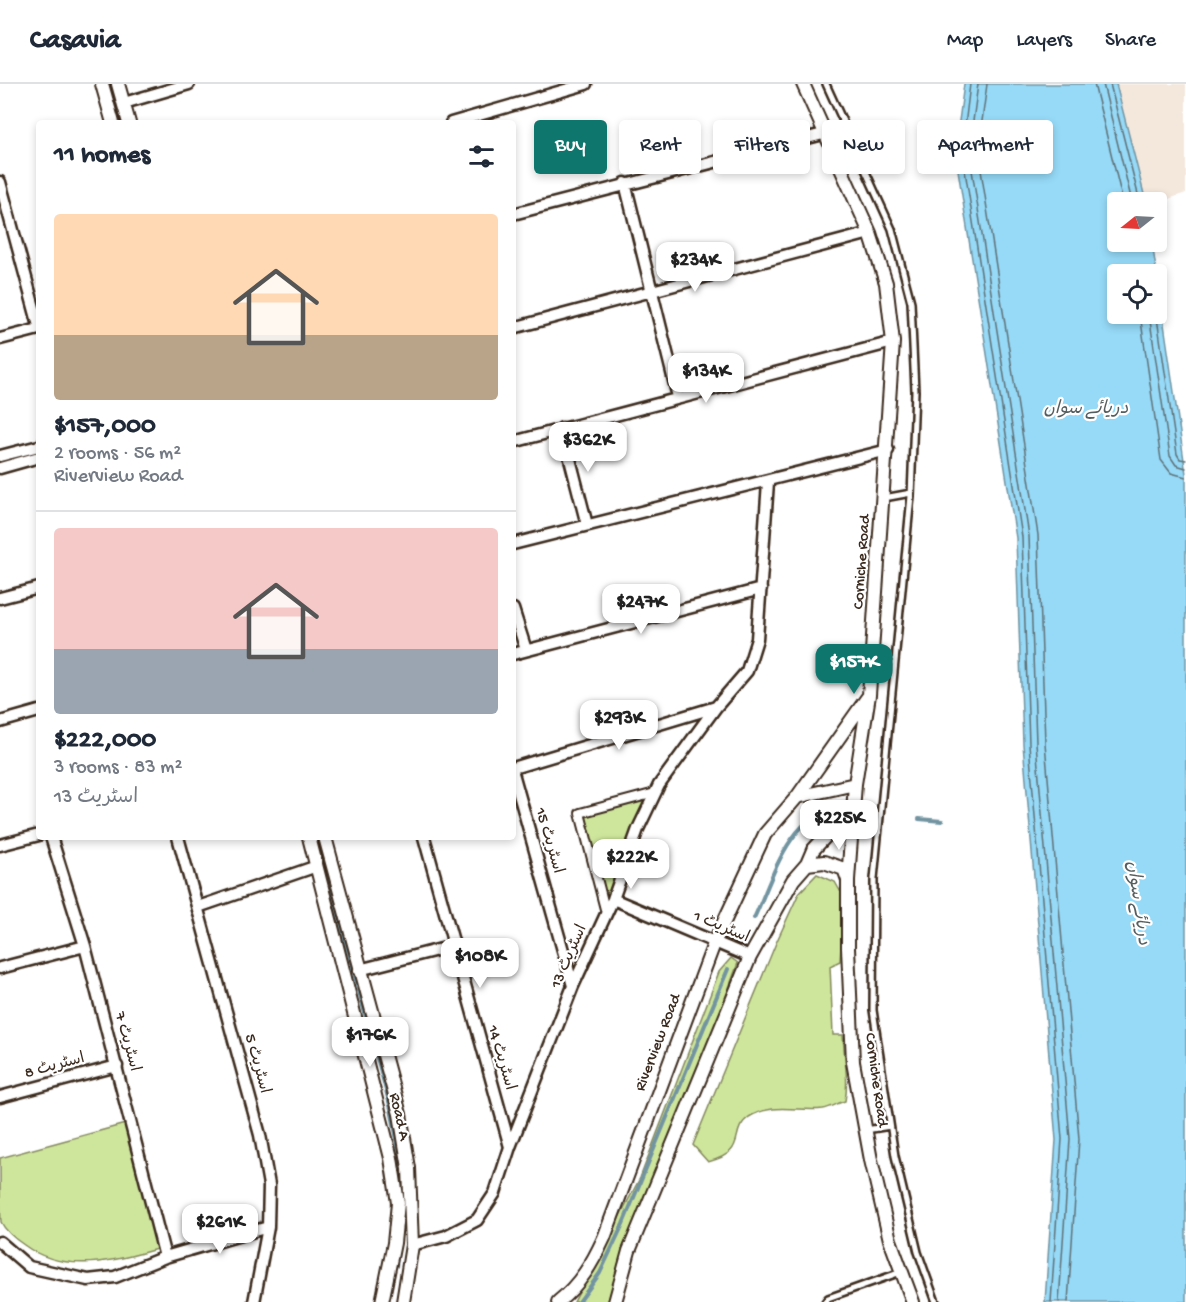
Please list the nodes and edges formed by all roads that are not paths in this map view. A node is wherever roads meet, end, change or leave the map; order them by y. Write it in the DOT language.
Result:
graph roads {
  1 [pos="102,84"];
  2 [pos="118,84"];
  3 [pos="189,84"];
  4 [pos="586,84"];
  5 [pos="802,84"];
  6 [pos="826,84"];
  7 [pos="556,88"];
  8 [pos="124,103"];
  9 [pos="112,120"];
  10 [pos="128,120"];
  11 [pos="476,120"];
  12 [pos="822,123"];
  13 [pos="822,134"];
  14 [pos="844,174"];
  15 [pos="0,182"];
  16 [pos="625,183"];
  17 [pos="516,213"];
  18 [pos="870,234"];
  19 [pos="650,290"];
  20 [pos="36,317"];
  21 [pos="516,327"];
  22 [pos="36,329"];
  23 [pos="0,339"];
  24 [pos="893,342"];
  25 [pos="678,397"];
  26 [pos="562,428"];
  27 [pos="516,441"];
  28 [pos="36,447"];
  29 [pos="888,450"];
  30 [pos="0,456"];
  31 [pos="36,458"];
  32 [pos="0,468"];
  33 [pos="768,482"];
  34 [pos="911,493"];
  35 [pos="884,498"];
  36 [pos="587,525"];
  37 [pos="516,543"];
  38 [pos="36,589"];
  39 [pos="761,589"];
  40 [pos="0,598"];
  41 [pos="516,618"];
  42 [pos="526,650"];
  43 [pos="516,653"];
  44 [pos="869,695"];
  45 [pos="716,707"];
  46 [pos="36,712"];
  47 [pos="0,722"];
  48 [pos="516,767"];
  49 [pos="516,784"];
  50 [pos="855,784"];
  51 [pos="655,793"];
  52 [pos="797,797"];
  53 [pos="853,813"];
  54 [pos="36,836"];
  55 [pos="52,840"];
  56 [pos="179,840"];
  57 [pos="310,840"];
  58 [pos="326,840"];
  59 [pos="425,840"];
  60 [pos="0,845"];
  61 [pos="807,864"];
  62 [pos="317,866"];
  63 [pos="849,880"];
  64 [pos="613,899"];
  65 [pos="198,907"];
  66 [pos="606,913"];
  67 [pos="715,941"];
  68 [pos="85,946"];
  69 [pos="453,946"];
  70 [pos="750,957"];
  71 [pos="0,968"];
  72 [pos="359,969"];
  73 [pos="573,986"];
  74 [pos="117,1066"];
  75 [pos="0,1097"];
  76 [pos="890,1126"];
  77 [pos="866,1130"];
  78 [pos="510,1147"];
  79 [pos="268,1227"];
  80 [pos="0,1242"];
  81 [pos="412,1245"];
  82 [pos="165,1257"];
  83 [pos="902,1271"];
  84 [pos="254,1302"];
  85 [pos="381,1302"];
  86 [pos="403,1302"];
  87 [pos="558,1302"];
  88 [pos="615,1302"];
  89 [pos="825,1302"];
  90 [pos="913,1302"];
  91 [pos="936,1302"];
  1 -- 9 [label="street"];
  2 -- 8 [label="street"];
  3 -- 8 [label="street"];
  4 -- 7 [label="street"];
  5 -- 12 [label="street, Corniche Road"];
  6 -- 34 [label="lane"];
  7 -- 11 [label="street"];
  8 -- 10 [label="street"];
  13 -- 16 [label="street"];
  14 -- 18 [label="street, Corniche Road"];
  15 -- 20 [label="street"];
  16 -- 17 [label="street"];
  16 -- 19 [label="street"];
  18 -- 19 [label="street"];
  18 -- 24 [label="street, Corniche Road"];
  19 -- 21 [label="street"];
  19 -- 25 [label="street"];
  22 -- 23 [label="street"];
  24 -- 25 [label="street"];
  24 -- 29 [label="street, Corniche Road"];
  25 -- 26 [label="street"];
  26 -- 27 [label="street"];
  26 -- 36 [label="street"];
  28 -- 30 [label="street"];
  29 -- 33 [label="street"];
  29 -- 35 [label="street, Corniche Road"];
  31 -- 32 [label="street"];
  33 -- 36 [label="street"];
  33 -- 39 [label="street, اسٹریٹ 13"];
  34 -- 35 [label="lane"];
  34 -- 76 [label="lane"];
  35 -- 44 [label="street, Corniche Road"];
  36 -- 37 [label="street"];
  38 -- 40 [label="street"];
  39 -- 42 [label="street"];
  39 -- 45 [label="street, اسٹریٹ 13"];
  41 -- 42 [label="street"];
  42 -- 43 [label="street"];
  44 -- 50 [label="street, Corniche Road"];
  44 -- 52 [label="street, Riverview Road"];
  45 -- 48 [label="street"];
  45 -- 51 [label="street, اسٹریٹ 13"];
  46 -- 47 [label="street"];
  49 -- 73 [label="street, اسٹریٹ 15"];
  50 -- 52 [label="street"];
  50 -- 53 [label="street, Corniche Road"];
  51 -- 64 [label="street, اسٹریٹ 13"];
  51 -- 66 [label="street"];
  52 -- 67 [label="street, Riverview Road"];
  53 -- 61 [label="street"];
  53 -- 63 [label="street, Corniche Road"];
  54 -- 60 [label="street"];
  55 -- 68 [label="street, اسٹریٹ 7"];
  56 -- 65 [label="street, اسٹریٹ 5"];
  57 -- 62 [label="street, Road A"];
  58 -- 72 [label="street, Road A"];
  59 -- 69 [label="street, اسٹریٹ 14"];
  61 -- 63 [label="street"];
  61 -- 70 [label="street"];
  62 -- 65 [label="street"];
  62 -- 85 [label="street, Road A"];
  63 -- 77 [label="street, Corniche Road"];
  64 -- 66 [label="street, اسٹریٹ 13"];
  64 -- 67 [label="street, اسٹریٹ 1"];
  65 -- 79 [label="street, اسٹریٹ 5"];
  66 -- 73 [label="street, اسٹریٹ 13"];
  67 -- 70 [label="street, اسٹریٹ 1"];
  67 -- 87 [label="street, Riverview Road"];
  68 -- 71 [label="street"];
  68 -- 74 [label="street, اسٹریٹ 7"];
  69 -- 72 [label="street"];
  69 -- 78 [label="street, اسٹریٹ 14"];
  70 -- 88 [label="street"];
  72 -- 81 [label="street, Road A"];
  73 -- 78 [label="street, اسٹریٹ 13"];
  74 -- 75 [label="street, اسٹریٹ 8"];
  74 -- 82 [label="street, اسٹریٹ 7"];
  76 -- 77 [label="lane"];
  76 -- 91 [label="lane"];
  77 -- 83 [label="street, Corniche Road"];
  78 -- 81 [label="street, اسٹریٹ 13"];
  79 -- 82 [label="street"];
  79 -- 84 [label="street, اسٹریٹ 5"];
  80 -- 82 [label="street"];
  81 -- 86 [label="street, Road A"];
  83 -- 89 [label="lane"];
  83 -- 90 [label="street, Corniche Road"];
}
